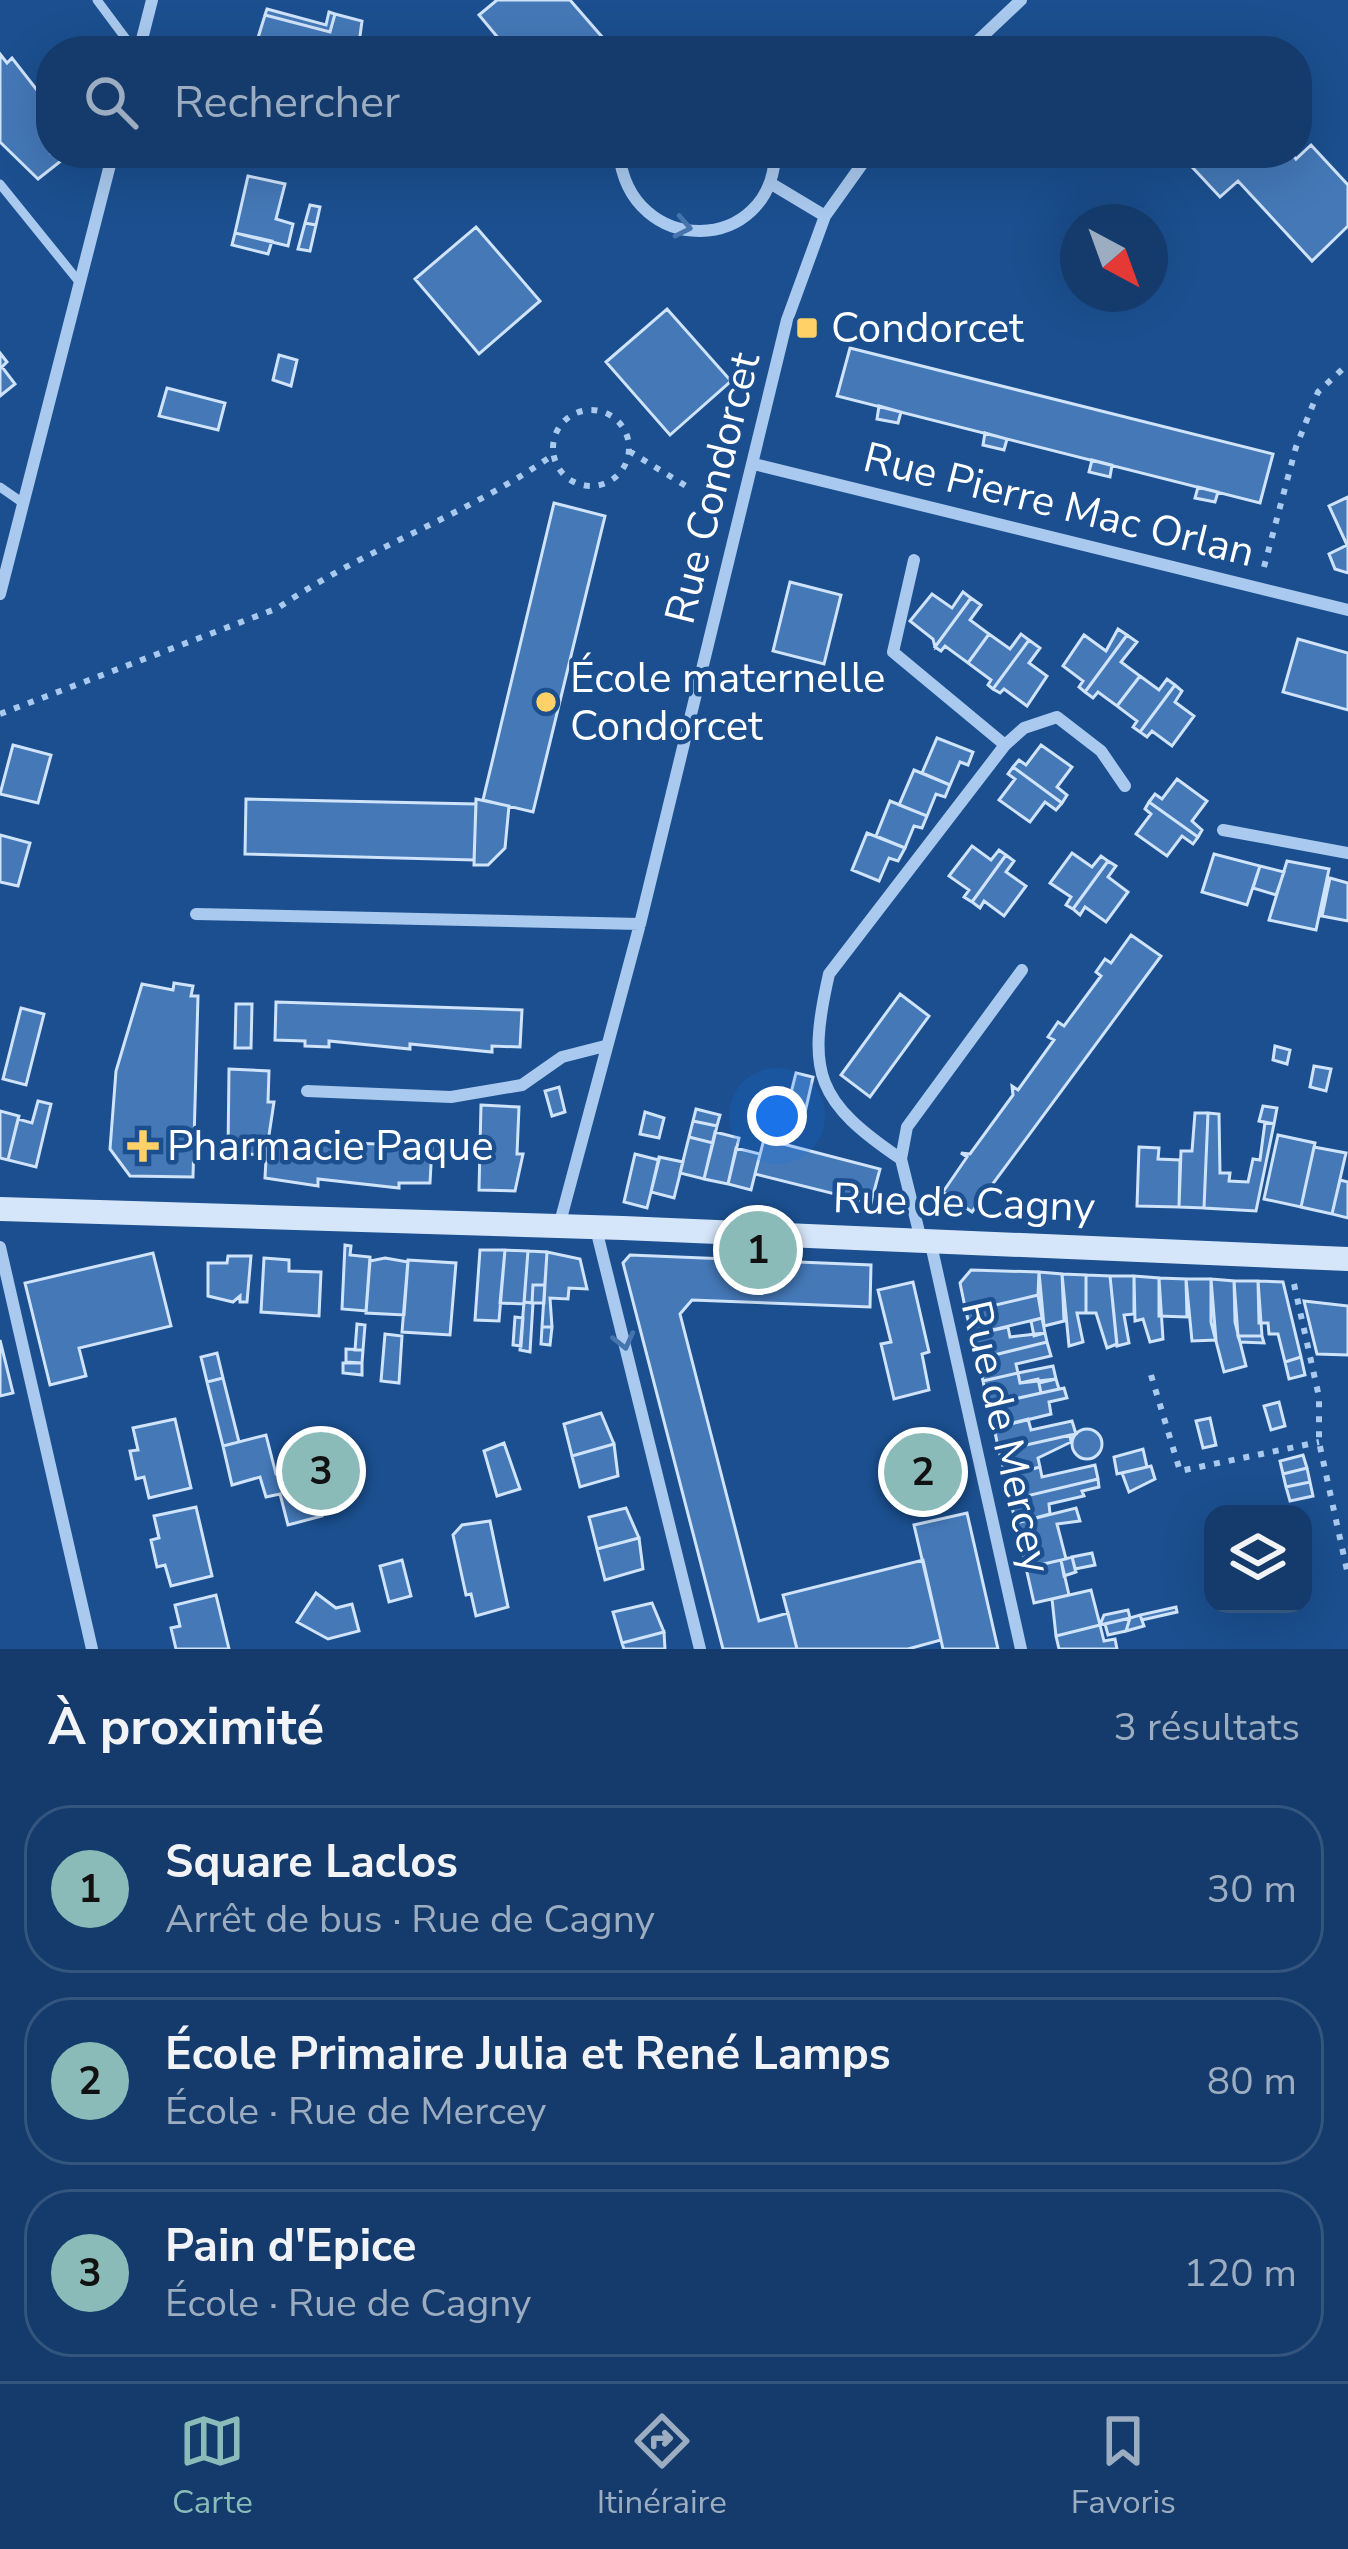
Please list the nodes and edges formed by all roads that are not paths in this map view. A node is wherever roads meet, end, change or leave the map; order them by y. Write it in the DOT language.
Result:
graph roads {
  1 [pos="97,0"];
  2 [pos="152,0"];
  3 [pos="1021,0"];
  4 [pos="125,36"];
  5 [pos="141,36"];
  6 [pos="983,36"];
  7 [pos="109,168"];
  8 [pos="623,168"];
  9 [pos="772,168"];
  10 [pos="859,168"];
  11 [pos="770,183"];
  12 [pos="0,184"];
  13 [pos="825,216"];
  14 [pos="80,283"];
  15 [pos="754,464"];
  16 [pos="0,487"];
  17 [pos="23,503"];
  18 [pos="914,560"];
  19 [pos="0,594"];
  20 [pos="1348,610"];
  21 [pos="1005,745"];
  22 [pos="1125,786"];
  23 [pos="1223,830"];
  24 [pos="1348,853"];
  25 [pos="196,914"];
  26 [pos="640,924"];
  27 [pos="1022,970"];
  28 [pos="604,1046"];
  29 [pos="307,1091"];
  30 [pos="901,1159"];
  31 [pos="0,1209"];
  32 [pos="559,1227"];
  33 [pos="596,1227"];
  34 [pos="925,1240"];
  35 [pos="0,1246"];
  36 [pos="1348,1259"];
  37 [pos="92,1649"];
  38 [pos="700,1649"];
  39 [pos="1021,1649"];
  1 -- 4 [label="lane"];
  2 -- 5 [label="street"];
  3 -- 6 [label="street"];
  7 -- 14 [label="street"];
  8 -- 11 [label="street, one-way"];
  9 -- 11 [label="street"];
  10 -- 13 [label="street, Rue Condorcet"];
  11 -- 13 [label="street"];
  12 -- 14 [label="lane"];
  13 -- 15 [label="street, Rue Condorcet"];
  14 -- 17 [label="street"];
  15 -- 20 [label="street, Rue Pierre Mac Orlan"];
  15 -- 26 [label="street, Rue Condorcet"];
  16 -- 17 [label="lane"];
  17 -- 19 [label="street"];
  18 -- 21 [label="street"];
  21 -- 22 [label="street"];
  21 -- 30 [label="street"];
  23 -- 24 [label="street"];
  25 -- 26 [label="street"];
  26 -- 28 [label="street, Rue Condorcet"];
  27 -- 30 [label="street"];
  28 -- 29 [label="street"];
  28 -- 32 [label="street, Rue Condorcet"];
  30 -- 34 [label="street, Rue de Mercey"];
  31 -- 32 [label="main road, Rue de Cagny"];
  32 -- 33 [label="main road, Rue de Cagny"];
  33 -- 34 [label="main road, Rue de Cagny"];
  33 -- 38 [label="street, one-way"];
  34 -- 36 [label="main road, Rue de Cagny"];
  34 -- 39 [label="street, Rue de Mercey"];
  35 -- 37 [label="street"];
}
